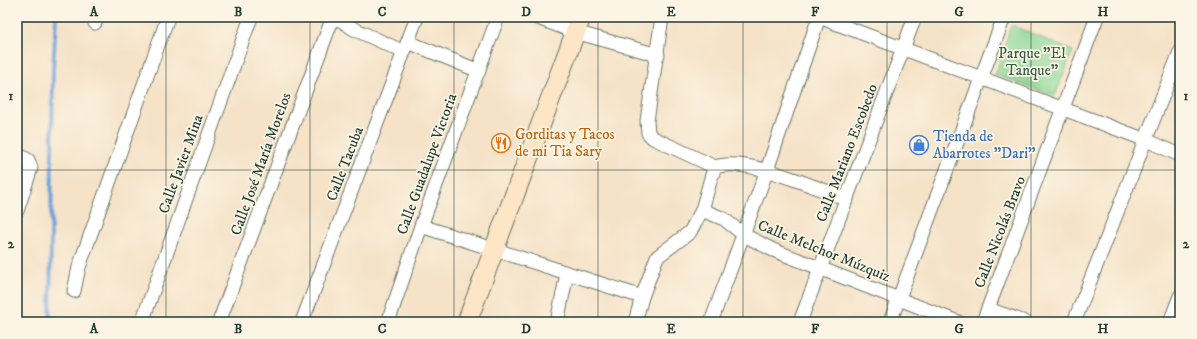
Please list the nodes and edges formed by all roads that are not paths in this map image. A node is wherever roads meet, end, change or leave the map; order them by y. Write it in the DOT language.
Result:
graph roads {
  1 [pos="168,17"];
  2 [pos="251,17"];
  3 [pos="333,17"];
  4 [pos="336,17"];
  5 [pos="417,17"];
  6 [pos="498,17"];
  7 [pos="535,17"];
  8 [pos="662,17"];
  9 [pos="819,17"];
  10 [pos="915,17"];
  11 [pos="1004,17"];
  12 [pos="1097,17"];
  13 [pos="578,25"];
  14 [pos="406,47"];
  15 [pos="903,49"];
  16 [pos="1180,52"];
  17 [pos="658,55"];
  18 [pos="479,71"];
  19 [pos="982,79"];
  20 [pos="1063,110"];
  21 [pos="1146,140"];
  22 [pos="17,154"];
  23 [pos="1180,155"];
  24 [pos="715,167"];
  25 [pos="767,170"];
  26 [pos="847,199"];
  27 [pos="702,210"];
  28 [pos="17,211"];
  29 [pos="421,226"];
  30 [pos="744,235"];
  31 [pos="494,250"];
  32 [pos="821,269"];
  33 [pos="567,274"];
  34 [pos="74,291"];
  35 [pos="1180,296"];
  36 [pos="642,297"];
  37 [pos="899,298"];
  38 [pos="988,309"];
  39 [pos="142,322"];
  40 [pos="219,322"];
  41 [pos="302,322"];
  42 [pos="388,322"];
  43 [pos="467,322"];
  44 [pos="557,322"];
  45 [pos="635,322"];
  46 [pos="711,322"];
  47 [pos="800,322"];
  48 [pos="890,322"];
  49 [pos="958,322"];
  50 [pos="983,322"];
  51 [pos="1025,322"];
  52 [pos="1074,322"];
  53 [pos="1170,322"];
  1 -- 34 [label="street"];
  2 -- 39 [label="street, Calle Javier Mina"];
  3 -- 40 [label="street, Calle José María Morelos"];
  4 -- 14 [label="street"];
  5 -- 14 [label="street, Calle Tacuba"];
  6 -- 18 [label="street, Calle Guadalupe Victoria"];
  7 -- 13 [label="street"];
  8 -- 17 [label="street"];
  9 -- 15 [label="street"];
  9 -- 25 [label="street"];
  10 -- 15 [label="street, Calle Mariano Escobedo"];
  11 -- 19 [label="street"];
  12 -- 20 [label="street, Calle Nicolás Bravo"];
  13 -- 17 [label="street"];
  13 -- 31 [label="main road"];
  14 -- 18 [label="street"];
  14 -- 41 [label="street, Calle Tacuba"];
  15 -- 19 [label="street"];
  15 -- 26 [label="street, Calle Mariano Escobedo"];
  16 -- 21 [label="street"];
  17 -- 24 [label="street"];
  18 -- 29 [label="street, Calle Guadalupe Victoria"];
  19 -- 20 [label="street"];
  19 -- 37 [label="street"];
  20 -- 21 [label="street"];
  20 -- 38 [label="street, Calle Nicolás Bravo"];
  21 -- 23 [label="street"];
  21 -- 52 [label="street"];
  22 -- 28 [label="street"];
  24 -- 25 [label="street"];
  24 -- 27 [label="street"];
  25 -- 26 [label="street"];
  25 -- 30 [label="street"];
  26 -- 32 [label="street, Calle Mariano Escobedo"];
  27 -- 30 [label="street, Calle Melchor Múzquiz"];
  27 -- 36 [label="street"];
  29 -- 31 [label="street"];
  29 -- 42 [label="street, Calle Guadalupe Victoria"];
  30 -- 32 [label="street, Calle Melchor Múzquiz"];
  30 -- 46 [label="street"];
  31 -- 33 [label="street"];
  31 -- 43 [label="main road"];
  32 -- 37 [label="street, Calle Melchor Múzquiz"];
  32 -- 47 [label="street, Calle Mariano Escobedo"];
  33 -- 36 [label="street"];
  33 -- 44 [label="street"];
  35 -- 53 [label="street"];
  36 -- 45 [label="street"];
  37 -- 48 [label="street"];
  37 -- 49 [label="street, Calle Melchor Múzquiz"];
  38 -- 50 [label="street, Calle Nicolás Bravo"];
  38 -- 51 [label="street"];
}
